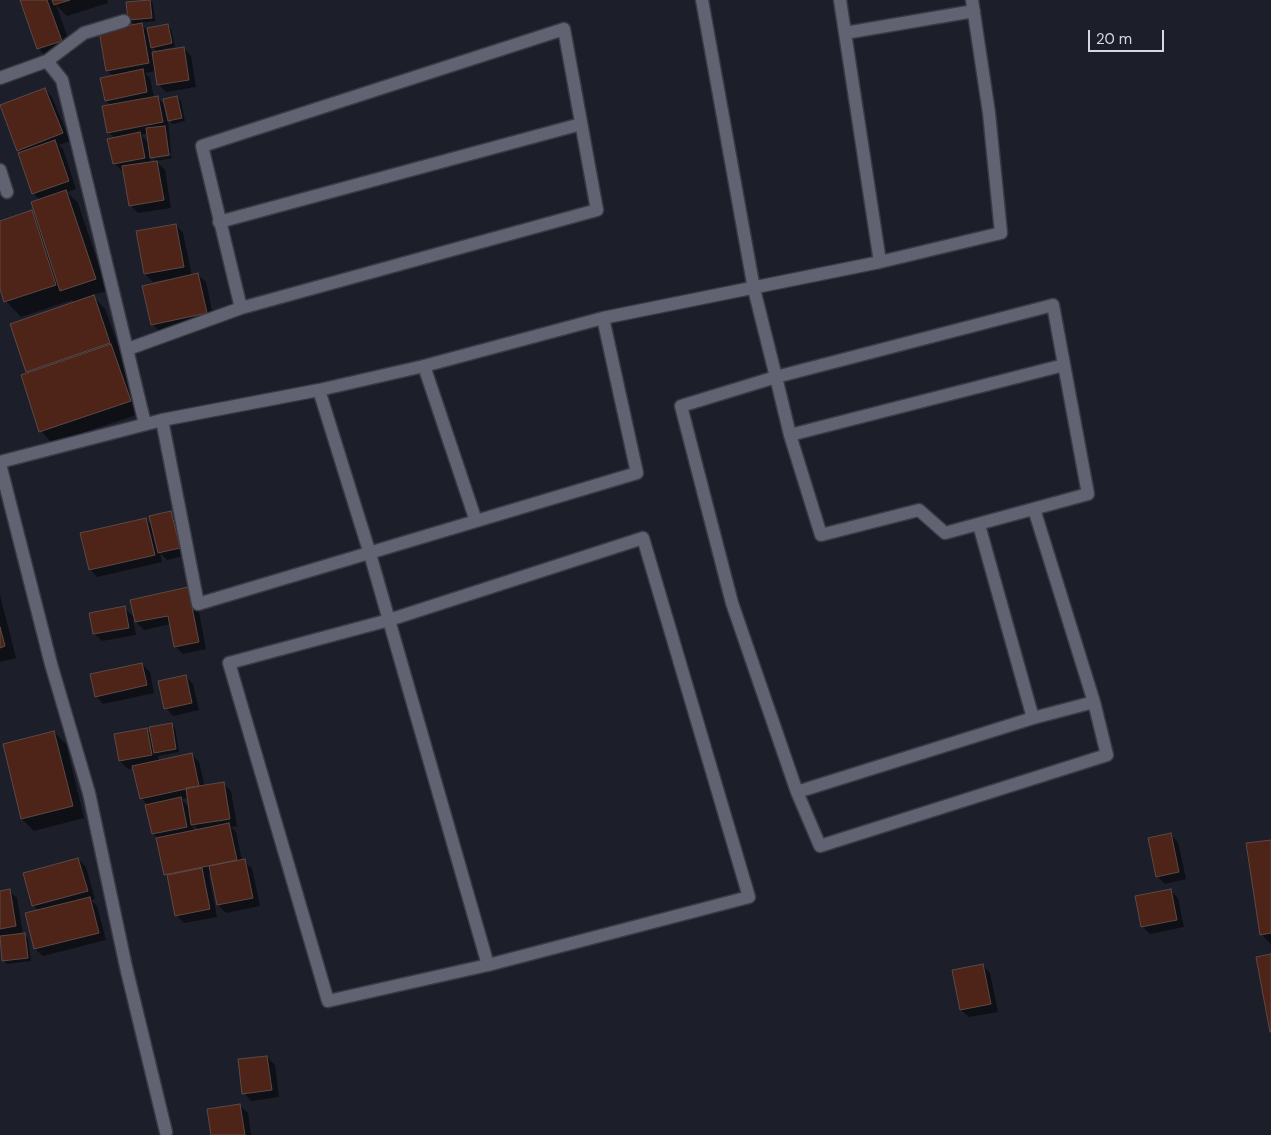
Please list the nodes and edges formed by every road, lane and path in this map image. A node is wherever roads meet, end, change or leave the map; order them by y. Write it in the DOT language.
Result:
graph roads {
  1 [pos="702,0"];
  2 [pos="840,0"];
  3 [pos="973,5"];
  4 [pos="124,21"];
  5 [pos="845,33"];
  6 [pos="46,61"];
  7 [pos="0,78"];
  8 [pos="581,124"];
  9 [pos="0,170"];
  10 [pos="7,192"];
  11 [pos="219,222"];
  12 [pos="880,262"];
  13 [pos="754,289"];
  14 [pos="241,308"];
  15 [pos="602,318"];
  16 [pos="128,349"];
  17 [pos="1064,365"];
  18 [pos="424,366"];
  19 [pos="776,377"];
  20 [pos="319,390"];
  21 [pos="162,420"];
  22 [pos="145,424"];
  23 [pos="790,435"];
  24 [pos="0,463"];
  25 [pos="1034,509"];
  26 [pos="476,521"];
  27 [pos="979,525"];
  28 [pos="370,554"];
  29 [pos="389,620"];
  30 [pos="1094,702"];
  31 [pos="1033,718"];
  32 [pos="797,792"];
  33 [pos="488,965"];
  34 [pos="166,1132"];
  1 -- 13 [label="street"];
  2 -- 5 [label="street"];
  3 -- 5 [label="street"];
  3 -- 12 [label="street"];
  4 -- 6 [label="street"];
  5 -- 12 [label="street"];
  6 -- 7 [label="street"];
  6 -- 16 [label="street"];
  8 -- 11 [label="street"];
  8 -- 11 [label="street"];
  8 -- 14 [label="street"];
  9 -- 10 [label="street"];
  11 -- 14 [label="street"];
  12 -- 13 [label="street"];
  13 -- 15 [label="street"];
  13 -- 19 [label="street"];
  14 -- 16 [label="street"];
  15 -- 18 [label="street"];
  15 -- 26 [label="street"];
  16 -- 22 [label="street"];
  17 -- 19 [label="street"];
  17 -- 23 [label="street"];
  17 -- 25 [label="street"];
  18 -- 20 [label="street"];
  18 -- 26 [label="street"];
  19 -- 23 [label="street"];
  19 -- 32 [label="street"];
  20 -- 21 [label="street"];
  20 -- 28 [label="street"];
  21 -- 22 [label="street"];
  21 -- 28 [label="street"];
  22 -- 24 [label="street"];
  23 -- 27 [label="street"];
  24 -- 34 [label="street"];
  25 -- 27 [label="street"];
  25 -- 30 [label="street"];
  26 -- 28 [label="street"];
  27 -- 31 [label="street"];
  28 -- 29 [label="street"];
  29 -- 33 [label="street"];
  29 -- 33 [label="street"];
  29 -- 33 [label="street"];
  30 -- 31 [label="street"];
  30 -- 32 [label="street"];
  31 -- 32 [label="street"];
}
